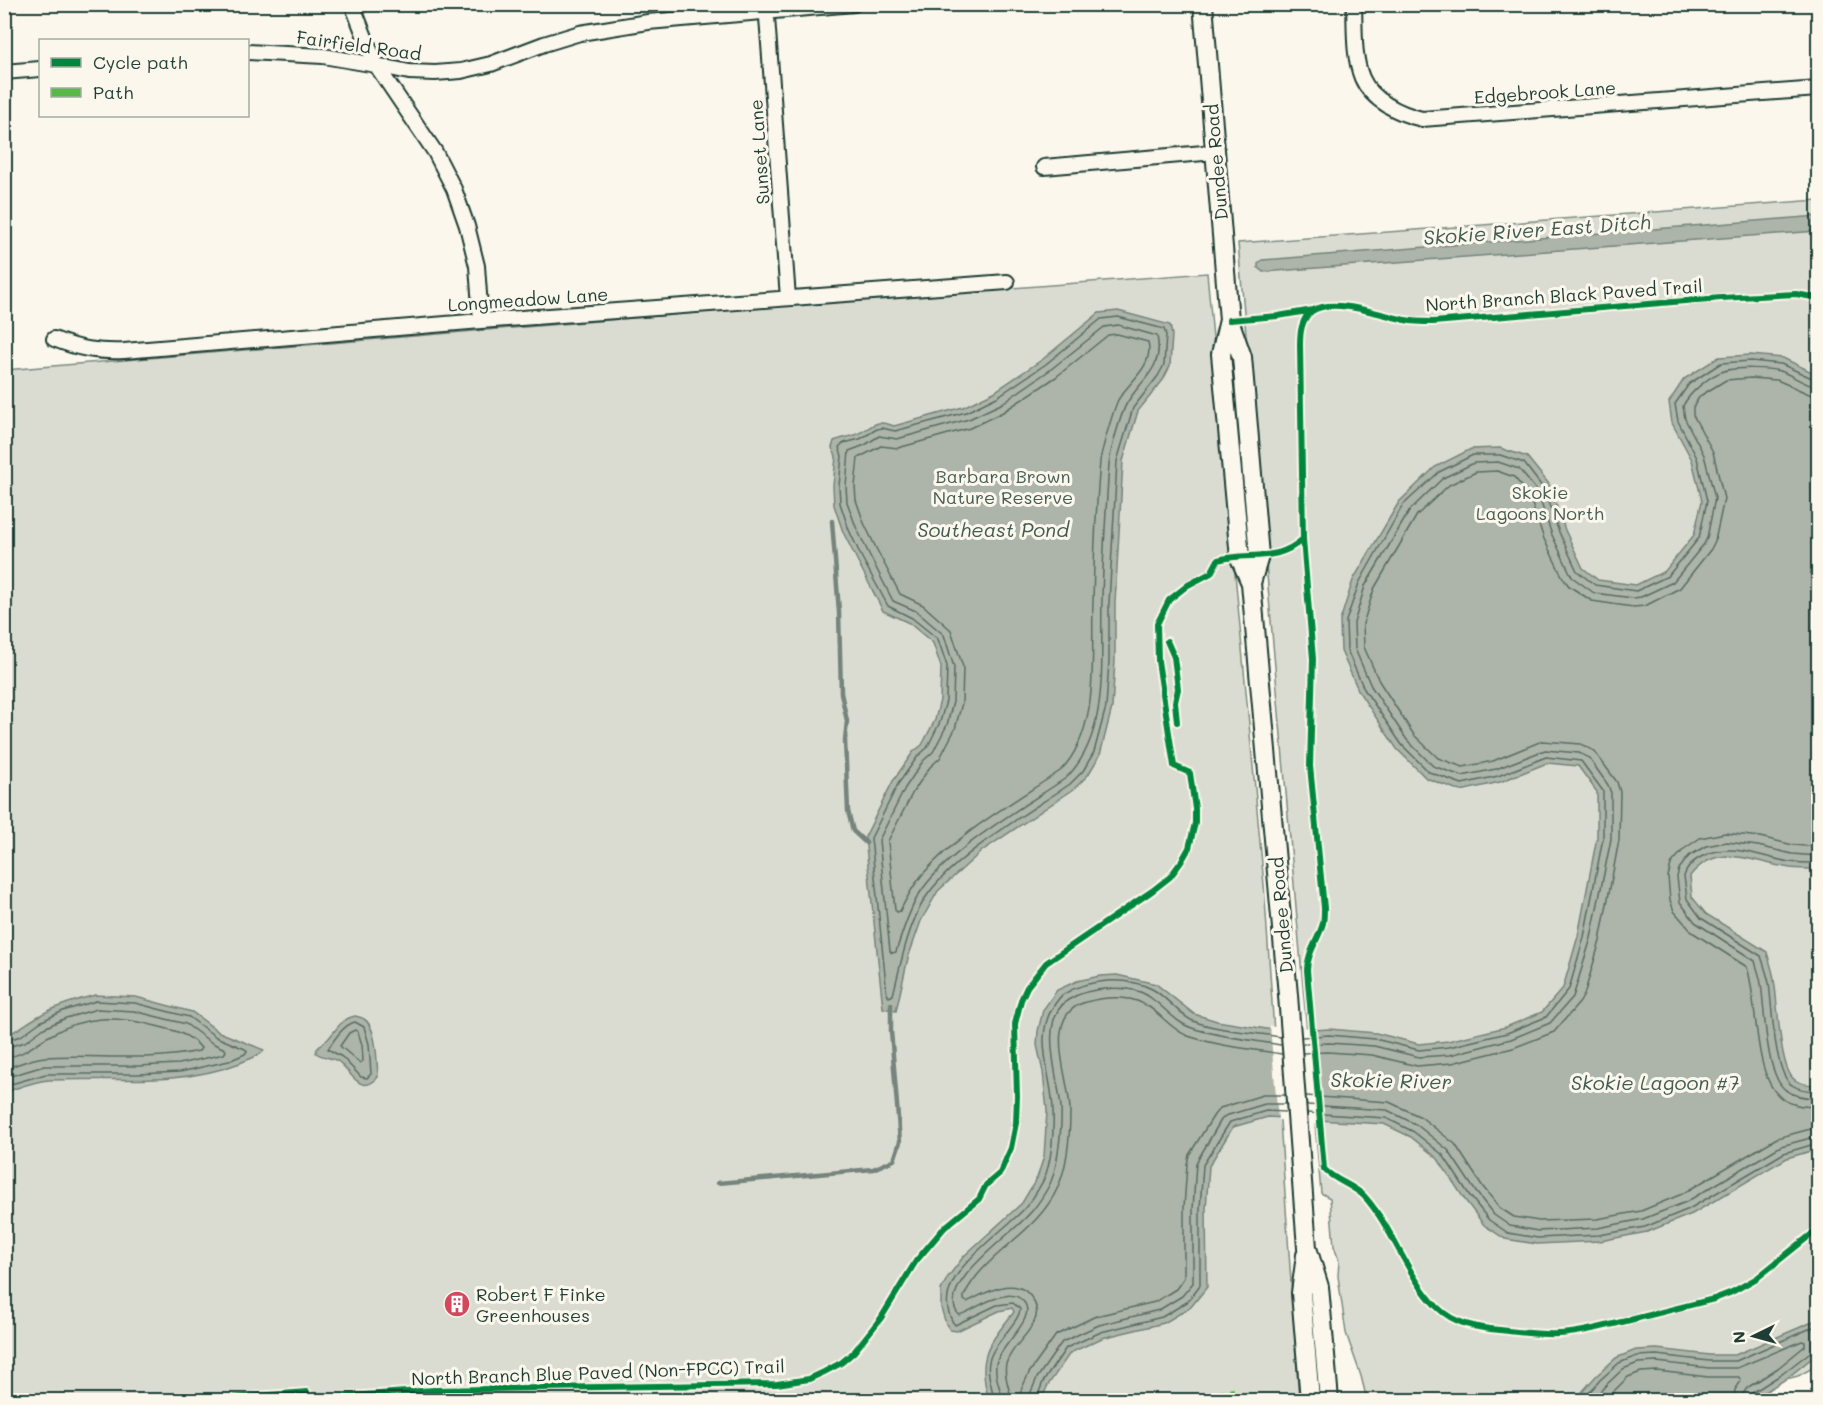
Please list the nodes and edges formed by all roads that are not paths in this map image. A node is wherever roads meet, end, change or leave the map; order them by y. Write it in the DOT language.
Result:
graph roads {
  1 [pos="352,4"];
  2 [pos="854,4"];
  3 [pos="1203,4"];
  4 [pos="1353,4"];
  5 [pos="767,8"];
  6 [pos="249,52"];
  7 [pos="376,65"];
  8 [pos="39,69"];
  9 [pos="4,72"];
  10 [pos="1818,88"];
  11 [pos="1215,152"];
  12 [pos="1044,167"];
  13 [pos="1007,282"];
  14 [pos="788,298"];
  15 [pos="481,321"];
  16 [pos="54,339"];
  17 [pos="1307,1248"];
  18 [pos="1310,1401"];
  19 [pos="1329,1401"];
  1 -- 7 [label="street"];
  2 -- 5 [label="street, Fairfield Road"];
  3 -- 11 [label="main road, Dundee Road"];
  4 -- 10 [label="street, Edgebrook Lane"];
  5 -- 7 [label="street, Fairfield Road"];
  5 -- 14 [label="street, Sunset Lane"];
  6 -- 7 [label="street, Fairfield Road"];
  7 -- 15 [label="street"];
  8 -- 9 [label="street"];
  11 -- 12 [label="street"];
  11 -- 17 [label="main road, Dundee Road"];
  13 -- 14 [label="street, Longmeadow Lane"];
  14 -- 15 [label="street, Longmeadow Lane"];
  15 -- 16 [label="street, Longmeadow Lane"];
  17 -- 18 [label="main road, Dundee Road"];
  17 -- 19 [label="main road, Dundee Road"];
}
